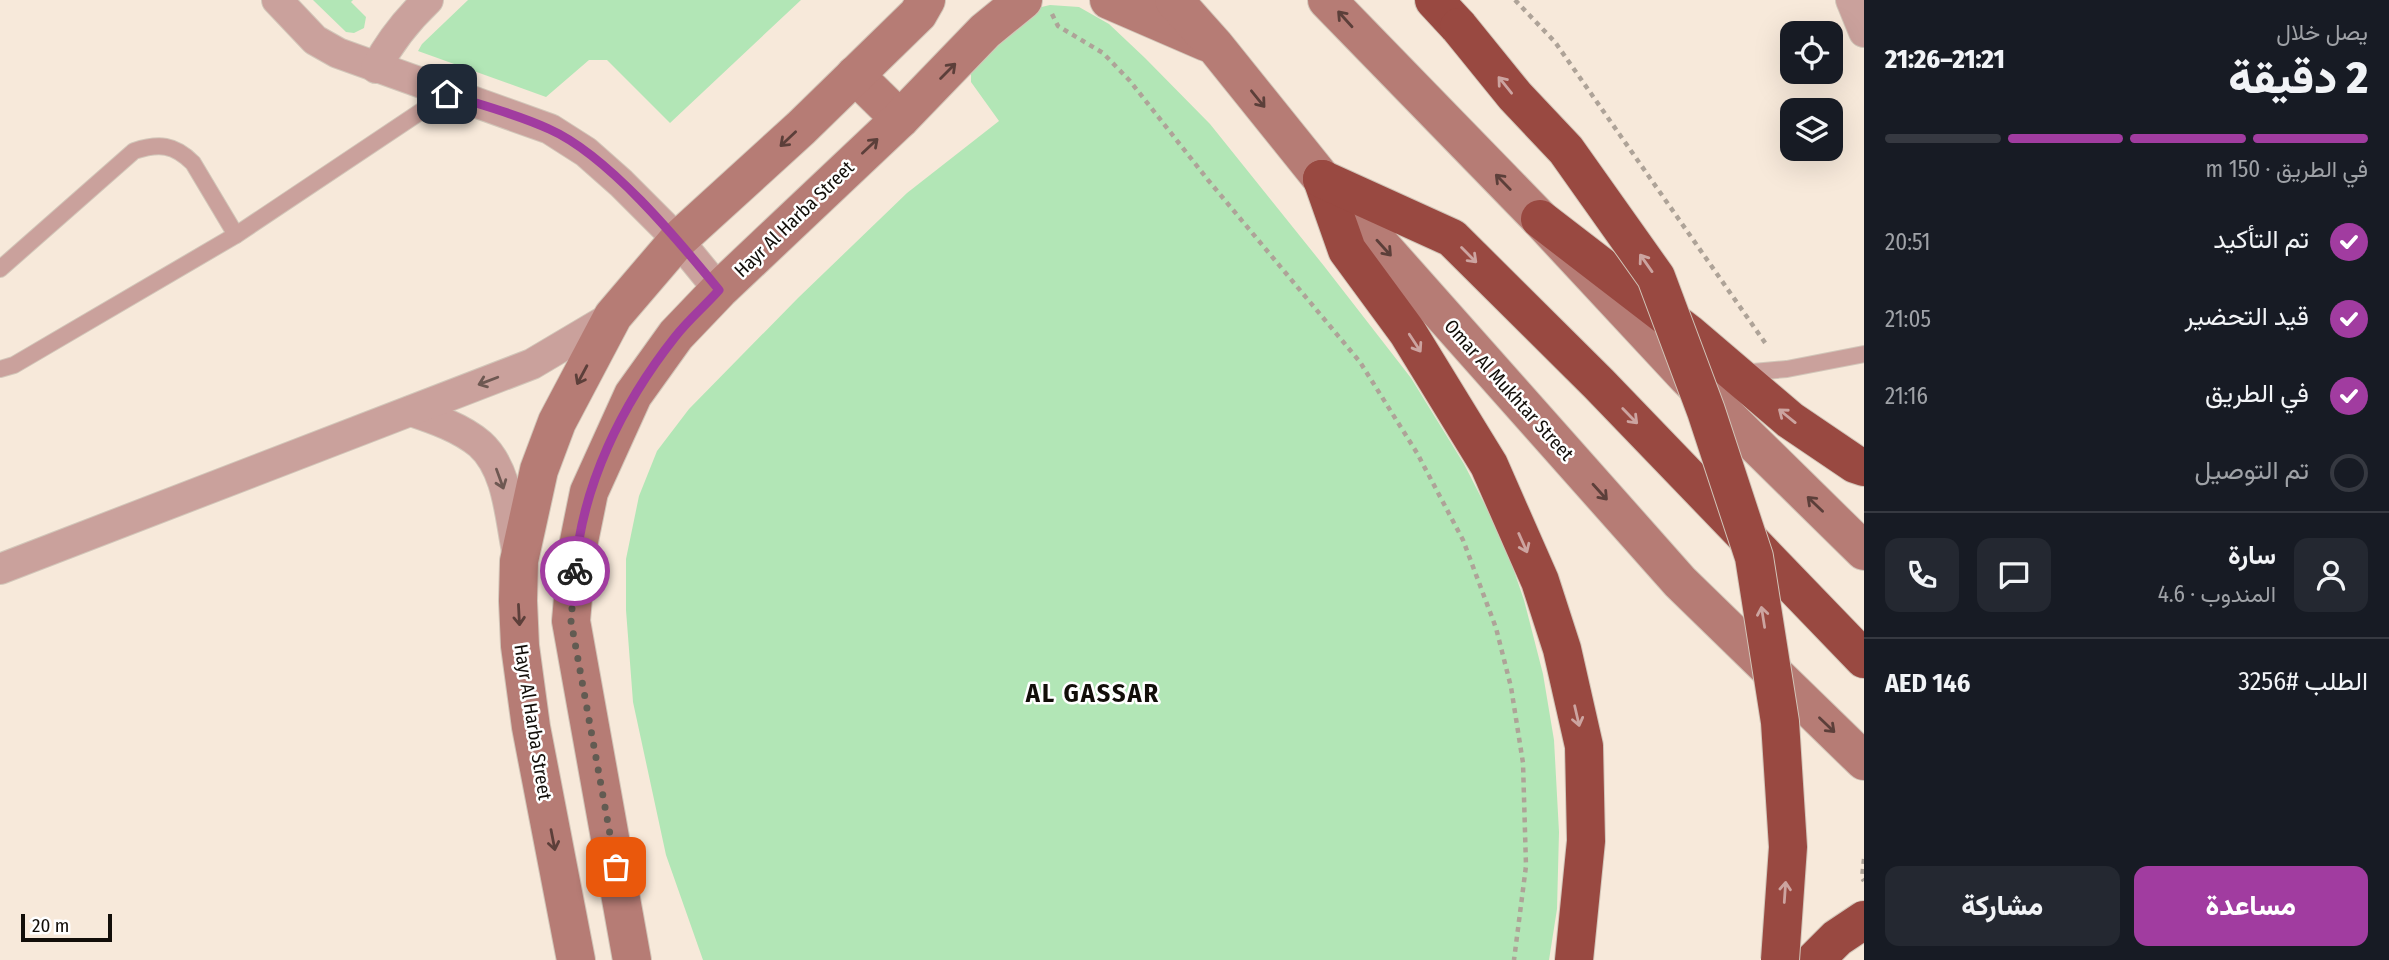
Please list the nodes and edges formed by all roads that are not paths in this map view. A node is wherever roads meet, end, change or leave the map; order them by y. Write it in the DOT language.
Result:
graph roads {
  1 [pos="277,0"];
  2 [pos="428,0"];
  3 [pos="926,0"];
  4 [pos="1109,0"];
  5 [pos="1174,0"];
  6 [pos="1327,0"];
  7 [pos="1851,0"];
  8 [pos="1037,4"];
  9 [pos="1446,13"];
  10 [pos="1864,32"];
  11 [pos="1215,46"];
  12 [pos="376,68"];
  13 [pos="855,75"];
  14 [pos="447,94"];
  15 [pos="900,119"];
  16 [pos="1322,179"];
  17 [pos="1540,219"];
  18 [pos="236,235"];
  19 [pos="678,240"];
  20 [pos="0,269"];
  21 [pos="719,290"];
  22 [pos="613,316"];
  23 [pos="1864,354"];
  24 [pos="0,369"];
  25 [pos="1737,374"];
  26 [pos="411,411"];
  27 [pos="1864,467"];
  28 [pos="1864,551"];
  29 [pos="519,561"];
  30 [pos="0,569"];
  31 [pos="1864,659"];
  32 [pos="1864,761"];
  33 [pos="626,919"];
  34 [pos="1864,920"];
  35 [pos="576,960"];
  36 [pos="632,960"];
  37 [pos="643,960"];
  38 [pos="1574,960"];
  39 [pos="1780,960"];
  40 [pos="1815,960"];
  1 -- 12 [label="street"];
  2 -- 12 [label="street"];
  3 -- 13 [label="main road, Hayr Al Harba Street"];
  4 -- 11 [label="main road"];
  5 -- 11 [label="main road, Omar Al Mukhtar Street"];
  17 -- 6 [label="main road, one-way"];
  7 -- 10 [label="street"];
  15 -- 8 [label="main road, Hayr Al Harba Street, one-way"];
  39 -- 9 [label="highway, one-way, bridge"];
  11 -- 16 [label="main road, Omar Al Mukhtar Street, one-way"];
  12 -- 14 [label="street"];
  13 -- 15 [label="main road"];
  13 -- 19 [label="main road, Hayr Al Harba Street, one-way"];
  14 -- 18 [label="lane"];
  14 -- 19 [label="street"];
  21 -- 15 [label="main road, Hayr Al Harba Street, one-way"];
  16 -- 31 [label="highway, one-way"];
  16 -- 32 [label="main road, Omar Al Mukhtar Street, one-way"];
  16 -- 38 [label="highway, one-way"];
  17 -- 25 [label="highway"];
  28 -- 17 [label="main road, one-way"];
  18 -- 20 [label="lane"];
  18 -- 24 [label="lane"];
  19 -- 21 [label="street"];
  19 -- 22 [label="main road, Hayr Al Harba Street"];
  21 -- 33 [label="main road, Hayr Al Harba Street"];
  22 -- 26 [label="street, one-way"];
  22 -- 29 [label="main road, Hayr Al Harba Street, one-way"];
  23 -- 25 [label="lane"];
  27 -- 25 [label="highway, one-way"];
  26 -- 29 [label="street, one-way"];
  26 -- 30 [label="street"];
  29 -- 35 [label="main road, Hayr Al Harba Street, one-way"];
  33 -- 36 [label="main road, Hayr Al Harba Street"];
  33 -- 37 [label="lane"];
  34 -- 40 [label="highway"];
}
